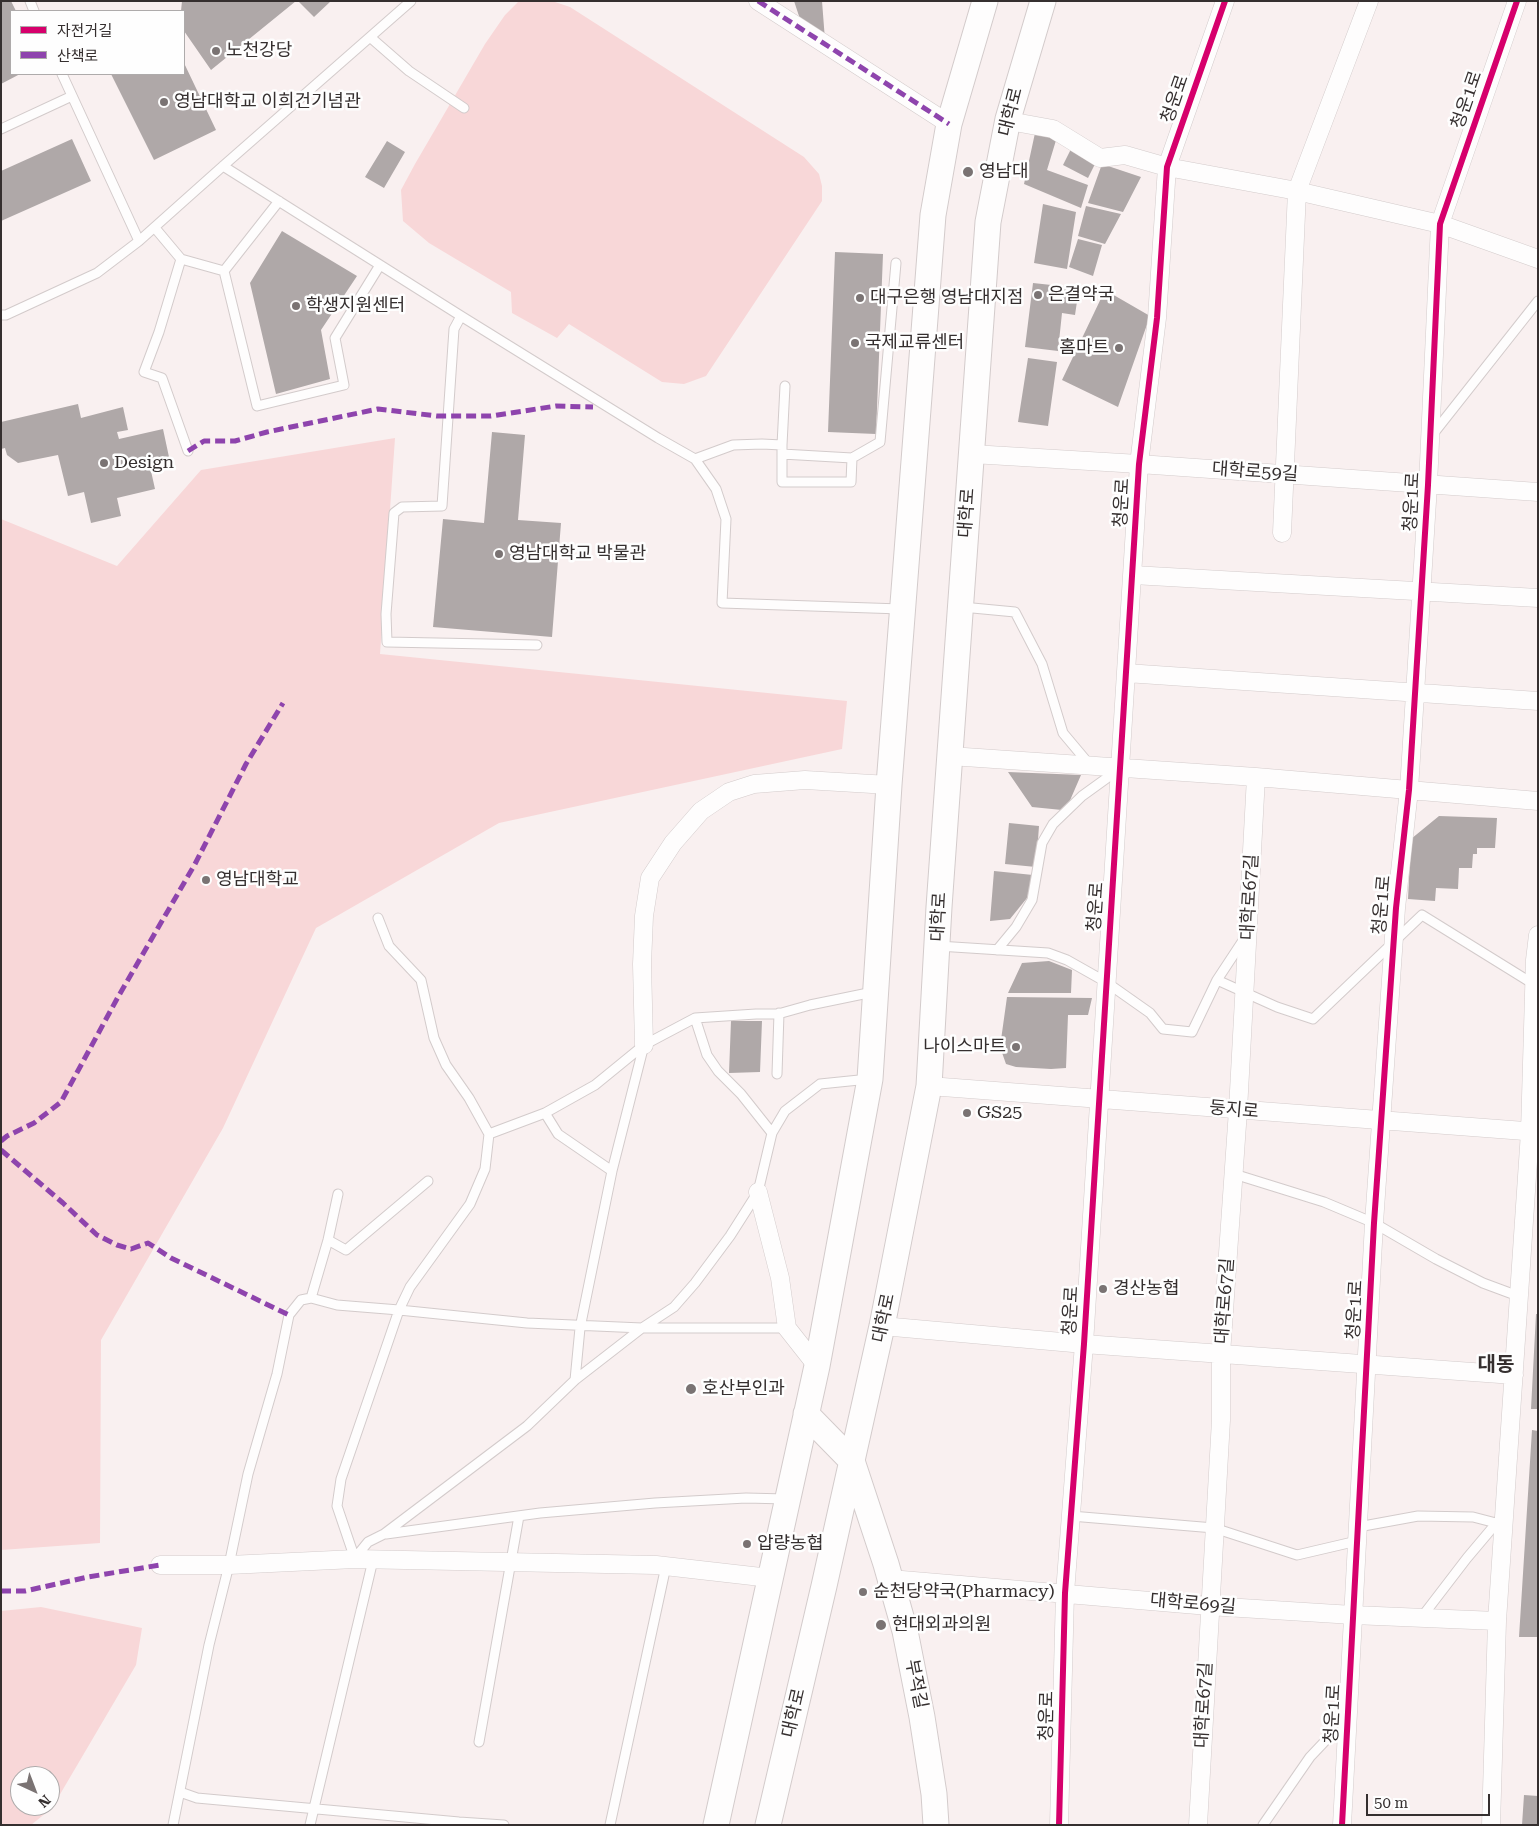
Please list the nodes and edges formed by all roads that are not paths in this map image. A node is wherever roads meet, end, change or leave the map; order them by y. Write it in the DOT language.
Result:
graph roads {
  1 [pos="411,1"];
  2 [pos="758,1"];
  3 [pos="985,1"];
  4 [pos="1043,1"];
  5 [pos="1225,1"];
  6 [pos="1369,1"];
  7 [pos="1517,1"];
  8 [pos="370,37"];
  9 [pos="62,75"];
  10 [pos="72,96"];
  11 [pos="464,108"];
  12 [pos="1008,119"];
  13 [pos="949,124"];
  14 [pos="1,129"];
  15 [pos="223,166"];
  16 [pos="1167,168"];
  17 [pos="1297,191"];
  18 [pos="279,201"];
  19 [pos="1440,224"];
  20 [pos="155,228"];
  21 [pos="140,241"];
  22 [pos="181,259"];
  23 [pos="1538,259"];
  24 [pos="896,262"];
  25 [pos="380,265"];
  26 [pos="224,271"];
  27 [pos="1538,301"];
  28 [pos="1,315"];
  29 [pos="461,316"];
  30 [pos="785,386"];
  31 [pos="1430,439"];
  32 [pos="782,450"];
  33 [pos="188,451"];
  34 [pos="972,454"];
  35 [pos="852,458"];
  36 [pos="695,459"];
  37 [pos="1139,464"];
  38 [pos="1284,474"];
  39 [pos="1428,485"];
  40 [pos="1538,492"];
  41 [pos="1282,533"];
  42 [pos="1132,575"];
  43 [pos="1422,591"];
  44 [pos="1538,598"];
  45 [pos="961,607"];
  46 [pos="902,609"];
  47 [pos="537,645"];
  48 [pos="1126,673"];
  49 [pos="1415,693"];
  50 [pos="1538,701"];
  51 [pos="950,756"];
  52 [pos="1091,766"];
  53 [pos="1120,768"];
  54 [pos="1256,777"];
  55 [pos="889,785"];
  56 [pos="1409,790"];
  57 [pos="1538,801"];
  58 [pos="378,918"];
  59 [pos="1248,932"];
  60 [pos="1538,934"];
  61 [pos="1394,942"];
  62 [pos="938,946"];
  63 [pos="997,950"];
  64 [pos="1217,980"];
  65 [pos="1106,982"];
  66 [pos="1534,985"];
  67 [pos="875,991"];
  68 [pos="1245,992"];
  69 [pos="780,1014"];
  70 [pos="695,1018"];
  71 [pos="644,1045"];
  72 [pos="777,1074"];
  73 [pos="870,1078"];
  74 [pos="929,1086"];
  75 [pos="1099,1099"];
  76 [pos="1238,1110"];
  77 [pos="545,1113"];
  78 [pos="1381,1121"];
  79 [pos="1534,1132"];
  80 [pos="772,1133"];
  81 [pos="489,1134"];
  82 [pos="612,1171"];
  83 [pos="1234,1174"];
  84 [pos="428,1181"];
  85 [pos="758,1192"];
  86 [pos="338,1194"];
  87 [pos="1374,1223"];
  88 [pos="328,1240"];
  89 [pos="1518,1296"];
  90 [pos="312,1298"];
  91 [pos="399,1310"];
  92 [pos="580,1325"];
  93 [pos="882,1326"];
  94 [pos="642,1328"];
  95 [pos="787,1328"];
  96 [pos="1084,1344"];
  97 [pos="1221,1354"];
  98 [pos="1367,1364"];
  99 [pos="817,1366"];
  100 [pos="1514,1375"];
  101 [pos="575,1380"];
  102 [pos="806,1414"];
  103 [pos="852,1461"];
  104 [pos="788,1500"];
  105 [pos="519,1516"];
  106 [pos="1071,1516"];
  107 [pos="1500,1519"];
  108 [pos="1214,1528"];
  109 [pos="384,1534"];
  110 [pos="1358,1534"];
  111 [pos="355,1559"];
  112 [pos="373,1560"];
  113 [pos="512,1562"];
  114 [pos="160,1565"];
  115 [pos="229,1565"];
  116 [pos="666,1566"];
  117 [pos="770,1578"];
  118 [pos="890,1579"];
  119 [pos="1065,1593"];
  120 [pos="1209,1606"];
  121 [pos="1353,1615"];
  122 [pos="1421,1618"];
  123 [pos="1497,1621"];
  124 [pos="1347,1729"];
  125 [pos="479,1742"];
  126 [pos="180,1792"];
  127 [pos="314,1809"];
  128 [pos="459,1824"];
  129 [pos="172,1825"];
  130 [pos="310,1825"];
  131 [pos="504,1825"];
  132 [pos="610,1825"];
  133 [pos="716,1825"];
  134 [pos="768,1825"];
  135 [pos="936,1825"];
  136 [pos="1060,1825"];
  137 [pos="1198,1825"];
  138 [pos="1263,1825"];
  139 [pos="1342,1825"];
  140 [pos="1491,1825"];
  1 -- 8 [label="lane"];
  2 -- 13 [label="street"];
  3 -- 13 [label="main road"];
  4 -- 12 [label="main road, 대학로"];
  5 -- 16 [label="street, 청운로"];
  6 -- 17 [label="street"];
  7 -- 19 [label="street, 청운1로"];
  8 -- 11 [label="lane"];
  8 -- 15 [label="lane"];
  9 -- 10 [label="lane"];
  10 -- 14 [label="lane"];
  10 -- 21 [label="lane"];
  12 -- 16 [label="street"];
  12 -- 34 [label="main road, 대학로"];
  13 -- 46 [label="main road"];
  15 -- 18 [label="lane"];
  15 -- 20 [label="lane"];
  16 -- 17 [label="street"];
  16 -- 37 [label="street, 청운로"];
  17 -- 19 [label="street"];
  17 -- 38 [label="street"];
  18 -- 25 [label="lane"];
  18 -- 26 [label="lane"];
  19 -- 23 [label="street"];
  19 -- 31 [label="street, 청운1로"];
  20 -- 21 [label="lane"];
  20 -- 22 [label="lane"];
  21 -- 28 [label="lane"];
  22 -- 26 [label="lane"];
  22 -- 33 [label="lane"];
  24 -- 35 [label="lane"];
  25 -- 26 [label="lane"];
  25 -- 29 [label="lane"];
  27 -- 31 [label="lane"];
  29 -- 36 [label="lane"];
  29 -- 47 [label="lane"];
  30 -- 32 [label="lane"];
  31 -- 39 [label="street, 청운1로"];
  32 -- 35 [label="lane"];
  32 -- 35 [label="lane"];
  32 -- 36 [label="lane"];
  34 -- 37 [label="street, 대학로59길"];
  34 -- 45 [label="main road, 대학로"];
  36 -- 46 [label="lane"];
  37 -- 38 [label="street, 대학로59길"];
  37 -- 42 [label="street, 청운로"];
  38 -- 39 [label="street, 대학로59길"];
  38 -- 41 [label="street"];
  39 -- 40 [label="street, 대학로59길"];
  39 -- 43 [label="street, 청운1로"];
  42 -- 43 [label="street"];
  42 -- 48 [label="street, 청운로"];
  43 -- 44 [label="street"];
  43 -- 49 [label="street, 청운1로"];
  45 -- 51 [label="main road, 대학로"];
  45 -- 52 [label="lane"];
  46 -- 55 [label="main road"];
  48 -- 49 [label="street"];
  48 -- 53 [label="street, 청운로"];
  49 -- 50 [label="street"];
  49 -- 56 [label="street, 청운1로"];
  51 -- 52 [label="street"];
  51 -- 62 [label="main road, 대학로"];
  52 -- 53 [label="street"];
  53 -- 54 [label="street"];
  53 -- 63 [label="lane"];
  53 -- 65 [label="street, 청운로"];
  54 -- 56 [label="street"];
  54 -- 59 [label="street, 대학로67길"];
  55 -- 67 [label="main road"];
  55 -- 71 [label="street"];
  56 -- 57 [label="street"];
  56 -- 61 [label="street, 청운1로"];
  58 -- 81 [label="lane"];
  59 -- 64 [label="lane"];
  59 -- 68 [label="street, 대학로67길"];
  60 -- 66 [label="street"];
  61 -- 66 [label="lane"];
  61 -- 68 [label="lane"];
  61 -- 78 [label="street, 청운1로"];
  62 -- 63 [label="lane"];
  62 -- 74 [label="main road, 대학로"];
  63 -- 65 [label="lane"];
  64 -- 65 [label="lane"];
  64 -- 68 [label="lane"];
  65 -- 75 [label="street, 청운로"];
  66 -- 79 [label="street"];
  67 -- 69 [label="lane"];
  67 -- 73 [label="main road"];
  68 -- 76 [label="street, 대학로67길"];
  69 -- 70 [label="lane"];
  69 -- 72 [label="lane"];
  70 -- 71 [label="lane"];
  70 -- 80 [label="lane"];
  71 -- 77 [label="lane"];
  71 -- 82 [label="lane"];
  73 -- 80 [label="lane"];
  73 -- 99 [label="main road"];
  74 -- 75 [label="street, 둥지로"];
  74 -- 93 [label="main road, 대학로"];
  75 -- 76 [label="street, 둥지로"];
  75 -- 96 [label="street, 청운로"];
  76 -- 78 [label="street, 둥지로"];
  76 -- 83 [label="street, 대학로67길"];
  77 -- 81 [label="lane"];
  77 -- 82 [label="lane"];
  78 -- 79 [label="street, 둥지로"];
  78 -- 87 [label="street, 청운1로"];
  79 -- 89 [label="street"];
  80 -- 85 [label="lane"];
  81 -- 91 [label="lane"];
  82 -- 92 [label="lane"];
  83 -- 87 [label="lane"];
  83 -- 97 [label="street, 대학로67길"];
  84 -- 88 [label="lane"];
  85 -- 94 [label="lane"];
  85 -- 95 [label="street"];
  86 -- 88 [label="lane"];
  87 -- 89 [label="lane"];
  87 -- 98 [label="street, 청운1로"];
  88 -- 90 [label="lane"];
  89 -- 100 [label="street"];
  90 -- 91 [label="lane"];
  90 -- 115 [label="lane"];
  91 -- 92 [label="lane"];
  91 -- 111 [label="lane"];
  92 -- 94 [label="lane"];
  92 -- 101 [label="lane"];
  93 -- 96 [label="street"];
  93 -- 103 [label="main road, 대학로"];
  94 -- 95 [label="lane"];
  94 -- 101 [label="lane"];
  95 -- 99 [label="street"];
  96 -- 97 [label="street"];
  96 -- 106 [label="street, 청운로"];
  97 -- 98 [label="street"];
  97 -- 108 [label="street, 대학로67길"];
  98 -- 100 [label="street"];
  98 -- 110 [label="street, 청운1로"];
  99 -- 102 [label="main road"];
  100 -- 107 [label="street"];
  101 -- 109 [label="lane"];
  102 -- 103 [label="main road"];
  102 -- 104 [label="main road"];
  103 -- 118 [label="main road, 부적길"];
  103 -- 134 [label="main road, 대학로"];
  104 -- 105 [label="lane"];
  104 -- 117 [label="main road"];
  105 -- 109 [label="lane"];
  105 -- 113 [label="lane"];
  106 -- 108 [label="lane"];
  106 -- 119 [label="street, 청운로"];
  107 -- 110 [label="lane"];
  107 -- 122 [label="lane"];
  107 -- 123 [label="street"];
  108 -- 110 [label="lane"];
  108 -- 120 [label="street, 대학로67길"];
  109 -- 111 [label="lane"];
  110 -- 121 [label="street, 청운1로"];
  111 -- 112 [label="street"];
  111 -- 115 [label="street"];
  112 -- 113 [label="street"];
  112 -- 127 [label="lane"];
  113 -- 116 [label="street"];
  113 -- 125 [label="lane"];
  114 -- 115 [label="street"];
  115 -- 126 [label="lane"];
  116 -- 117 [label="street"];
  116 -- 132 [label="lane"];
  117 -- 133 [label="main road"];
  118 -- 119 [label="street, 대학로69길"];
  118 -- 135 [label="main road, 부적길"];
  119 -- 120 [label="street, 대학로69길"];
  119 -- 136 [label="street, 청운로"];
  120 -- 121 [label="street, 대학로69길"];
  120 -- 137 [label="street, 대학로67길"];
  121 -- 122 [label="street, 대학로69길"];
  121 -- 124 [label="street, 청운1로"];
  122 -- 123 [label="street, 대학로69길"];
  123 -- 140 [label="street"];
  124 -- 138 [label="lane"];
  124 -- 139 [label="street, 청운1로"];
  126 -- 127 [label="lane"];
  126 -- 129 [label="lane"];
  127 -- 128 [label="lane"];
  127 -- 130 [label="lane"];
  128 -- 131 [label="lane"];
}
